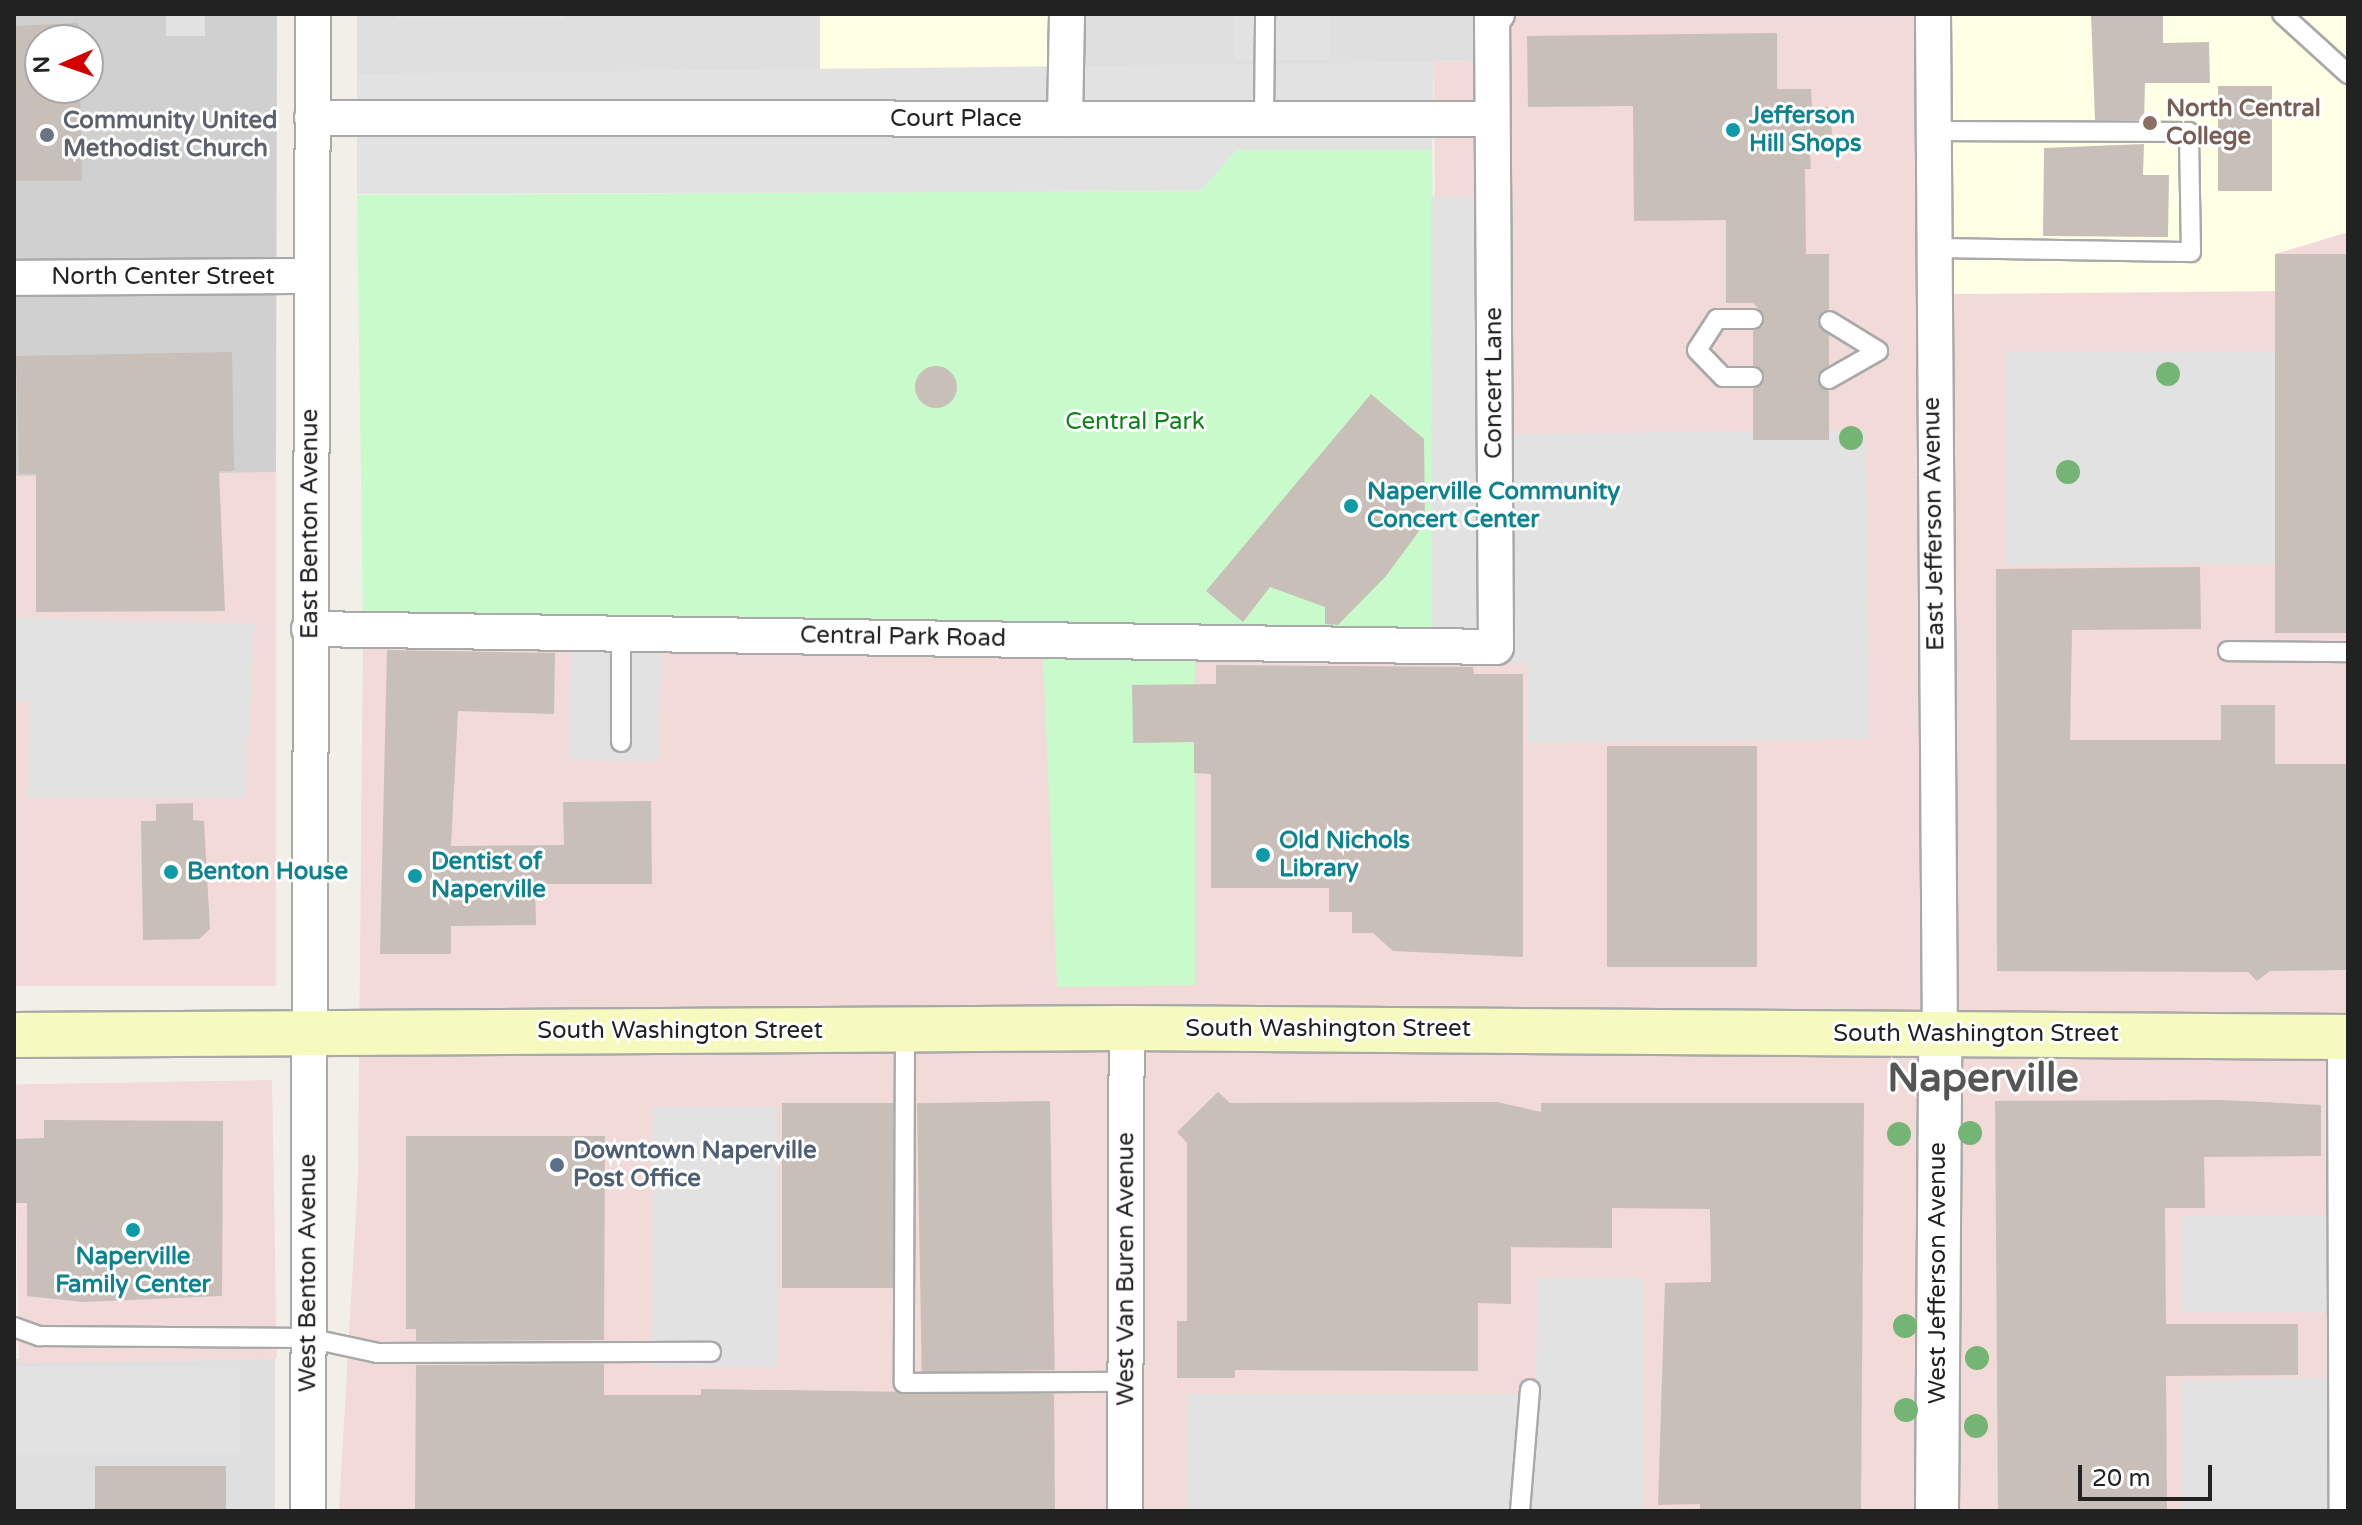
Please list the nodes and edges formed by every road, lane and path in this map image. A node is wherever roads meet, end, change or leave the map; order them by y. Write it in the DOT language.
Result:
graph roads {
  1 [pos="313,14"];
  2 [pos="1067,14"];
  3 [pos="1265,14"];
  4 [pos="1497,14"];
  5 [pos="1933,14"];
  6 [pos="2282,14"];
  7 [pos="2348,74"];
  8 [pos="312,118"];
  9 [pos="1264,118"];
  10 [pos="1065,119"];
  11 [pos="1492,119"];
  12 [pos="1932,131"];
  13 [pos="1931,248"];
  14 [pos="312,276"];
  15 [pos="14,278"];
  16 [pos="1753,319"];
  17 [pos="1829,321"];
  18 [pos="1753,377"];
  19 [pos="1829,379"];
  20 [pos="309,629"];
  21 [pos="621,634"];
  22 [pos="1496,647"];
  23 [pos="2228,651"];
  24 [pos="2348,652"];
  25 [pos="621,742"];
  26 [pos="1127,1028"];
  27 [pos="905,1029"];
  28 [pos="1940,1034"];
  29 [pos="14,1035"];
  30 [pos="309,1035"];
  31 [pos="2342,1037"];
  32 [pos="14,1327"];
  33 [pos="308,1338"];
  34 [pos="711,1352"];
  35 [pos="1125,1382"];
  36 [pos="1530,1389"];
  37 [pos="308,1511"];
  38 [pos="1125,1511"];
  39 [pos="1520,1511"];
  40 [pos="1937,1511"];
  41 [pos="2339,1511"];
  1 -- 8 [label="street, East Benton Avenue"];
  2 -- 10 [label="street"];
  3 -- 9 [label="lane"];
  4 -- 11 [label="street"];
  5 -- 12 [label="street, East Jefferson Avenue"];
  6 -- 7 [label="lane"];
  8 -- 10 [label="street, Court Place"];
  8 -- 14 [label="street, East Benton Avenue"];
  9 -- 10 [label="street, Court Place"];
  9 -- 11 [label="street, Court Place"];
  11 -- 22 [label="street, Concert Lane"];
  12 -- 13 [label="street, East Jefferson Avenue"];
  12 -- 13 [label="lane"];
  13 -- 28 [label="street, East Jefferson Avenue"];
  14 -- 15 [label="street, North Center Street"];
  14 -- 20 [label="street, East Benton Avenue"];
  16 -- 18 [label="lane"];
  17 -- 19 [label="lane"];
  20 -- 21 [label="street, Central Park Road"];
  20 -- 30 [label="street, East Benton Avenue"];
  21 -- 22 [label="street, Central Park Road"];
  21 -- 25 [label="lane"];
  23 -- 24 [label="lane"];
  26 -- 27 [label="main road, South Washington Street"];
  26 -- 28 [label="main road, South Washington Street"];
  26 -- 35 [label="street, West Van Buren Avenue"];
  27 -- 30 [label="main road, South Washington Street"];
  27 -- 35 [label="lane"];
  28 -- 31 [label="main road, South Washington Street"];
  28 -- 40 [label="street, West Jefferson Avenue"];
  29 -- 30 [label="main road, South Washington Street"];
  30 -- 33 [label="street, West Benton Avenue"];
  31 -- 41 [label="lane"];
  32 -- 33 [label="lane"];
  33 -- 34 [label="lane"];
  33 -- 37 [label="street, West Benton Avenue"];
  35 -- 38 [label="street, West Van Buren Avenue"];
  36 -- 39 [label="lane"];
}
